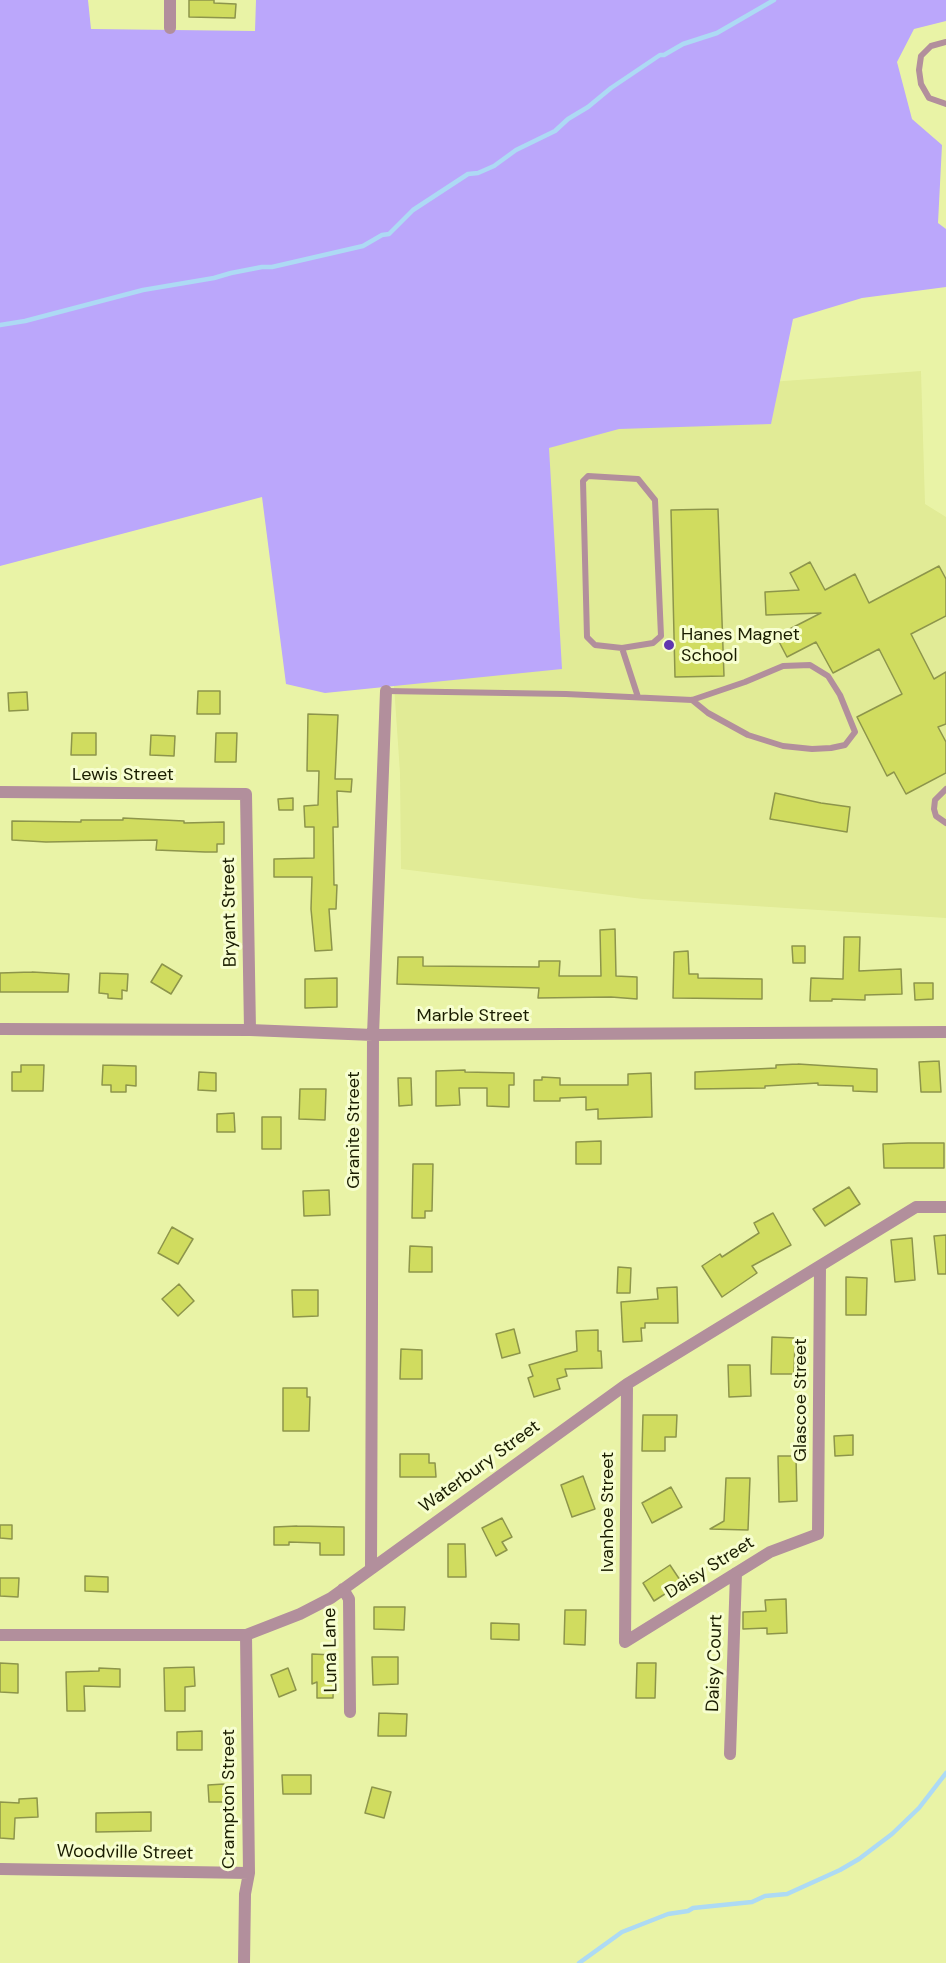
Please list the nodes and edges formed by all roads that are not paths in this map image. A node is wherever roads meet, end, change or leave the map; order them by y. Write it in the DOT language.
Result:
graph roads {
  1 [pos="170,0"];
  2 [pos="170,28"];
  3 [pos="946,42"];
  4 [pos="946,104"];
  5 [pos="622,648"];
  6 [pos="386,691"];
  7 [pos="638,697"];
  8 [pos="692,700"];
  9 [pos="946,789"];
  10 [pos="0,792"];
  11 [pos="246,794"];
  12 [pos="946,823"];
  13 [pos="0,1029"];
  14 [pos="250,1030"];
  15 [pos="946,1032"];
  16 [pos="373,1035"];
  17 [pos="946,1207"];
  18 [pos="820,1266"];
  19 [pos="627,1383"];
  20 [pos="819,1534"];
  21 [pos="371,1569"];
  22 [pos="736,1573"];
  23 [pos="343,1589"];
  24 [pos="0,1635"];
  25 [pos="246,1635"];
  26 [pos="625,1642"];
  27 [pos="350,1712"];
  28 [pos="730,1754"];
  29 [pos="0,1869"];
  30 [pos="249,1873"];
  31 [pos="244,1963"];
  1 -- 2 [label="street"];
  3 -- 4 [label="lane"];
  5 -- 5 [label="lane"];
  5 -- 7 [label="lane"];
  6 -- 7 [label="lane"];
  6 -- 16 [label="street, Granite Street"];
  7 -- 8 [label="lane"];
  8 -- 8 [label="lane"];
  9 -- 12 [label="lane"];
  10 -- 11 [label="street, Lewis Street"];
  11 -- 14 [label="street, Bryant Street"];
  13 -- 14 [label="street, Marble Street"];
  14 -- 16 [label="street, Marble Street"];
  15 -- 16 [label="street, Marble Street"];
  16 -- 21 [label="street, Granite Street"];
  17 -- 18 [label="street, Waterbury Street"];
  18 -- 19 [label="street, Waterbury Street"];
  18 -- 20 [label="street, Glascoe Street"];
  19 -- 21 [label="street, Waterbury Street"];
  19 -- 26 [label="street, Ivanhoe Street"];
  20 -- 22 [label="street, Daisy Street"];
  21 -- 23 [label="street, Waterbury Street"];
  22 -- 26 [label="street, Daisy Street"];
  22 -- 28 [label="street, Daisy Court"];
  23 -- 25 [label="street, Waterbury Street"];
  23 -- 27 [label="street, Luna Lane"];
  24 -- 25 [label="street, Waterbury Street"];
  25 -- 30 [label="street, Crampton Street"];
  29 -- 30 [label="street, Woodville Street"];
  30 -- 31 [label="street, Crampton Street"];
}
